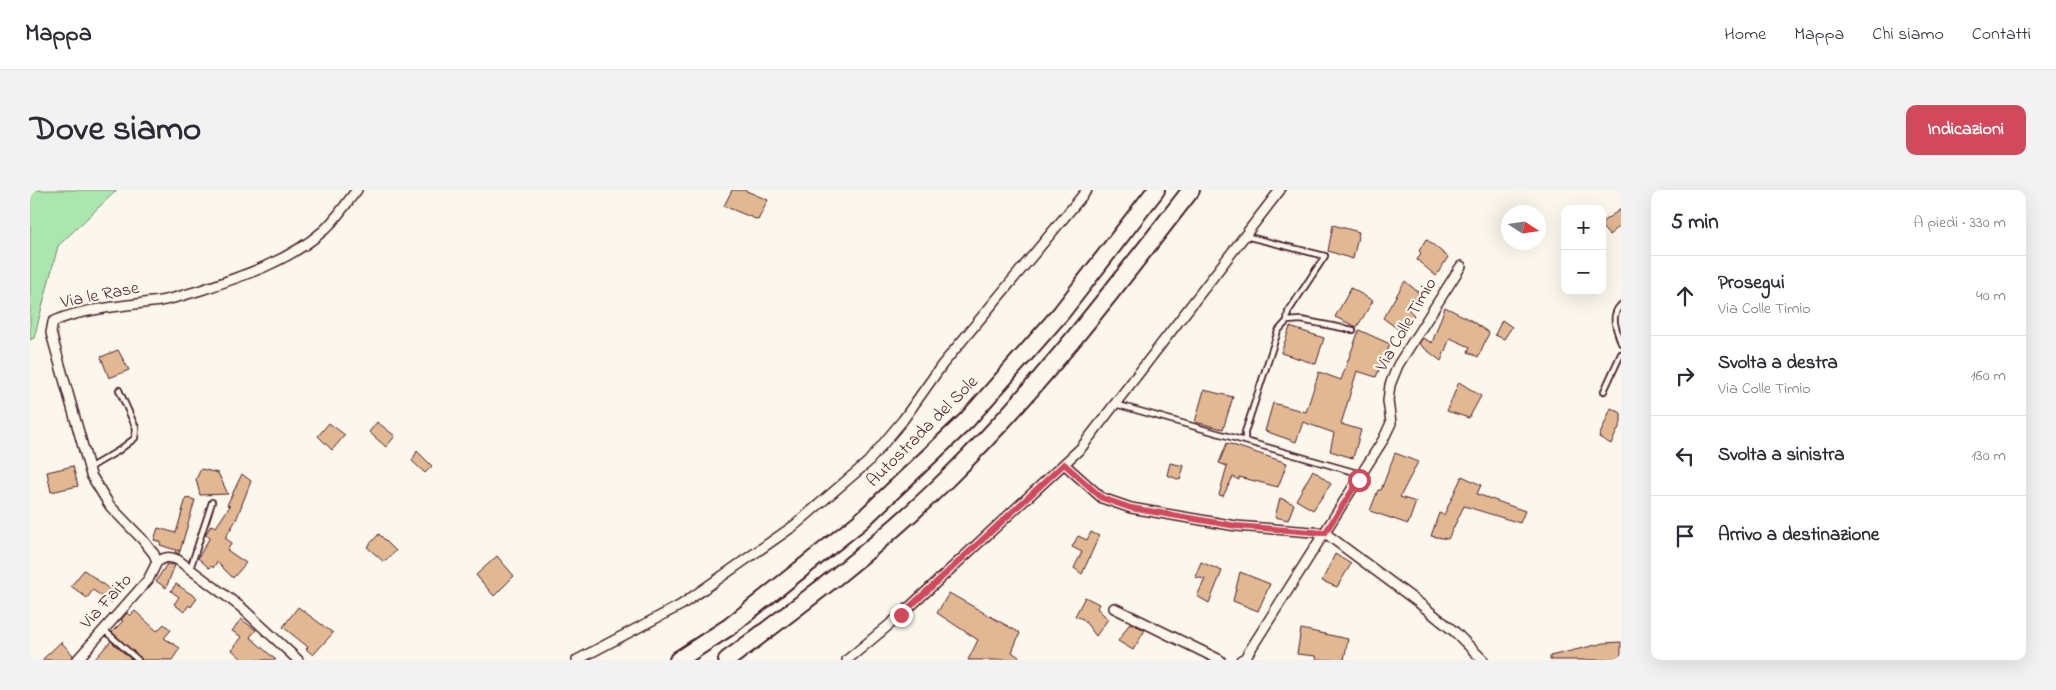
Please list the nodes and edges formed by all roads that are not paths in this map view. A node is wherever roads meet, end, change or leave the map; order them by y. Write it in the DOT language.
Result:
graph roads {
  1 [pos="357,190"];
  2 [pos="1087,190"];
  3 [pos="1156,190"];
  4 [pos="1191,190"];
  5 [pos="1280,190"];
  6 [pos="1244,236"];
  7 [pos="1461,266"];
  8 [pos="1621,305"];
  9 [pos="1286,321"];
  10 [pos="1353,330"];
  11 [pos="1621,343"];
  12 [pos="1621,354"];
  13 [pos="119,390"];
  14 [pos="1604,390"];
  15 [pos="1115,404"];
  16 [pos="1244,441"];
  17 [pos="1064,464"];
  18 [pos="89,468"];
  19 [pos="1362,474"];
  20 [pos="212,502"];
  21 [pos="1325,533"];
  22 [pos="157,562"];
  23 [pos="190,569"];
  24 [pos="1114,608"];
  25 [pos="104,630"];
  26 [pos="77,660"];
  27 [pos="138,660"];
  28 [pos="298,660"];
  29 [pos="577,660"];
  30 [pos="678,660"];
  31 [pos="726,660"];
  32 [pos="847,660"];
  33 [pos="1220,660"];
  34 [pos="1241,660"];
  35 [pos="1483,660"];
  1 -- 18 [label="street, Via le Rase"];
  2 -- 29 [label="street"];
  3 -- 30 [label="highway, Autostrada del Sole"];
  4 -- 31 [label="highway"];
  5 -- 6 [label="street"];
  6 -- 9 [label="lane"];
  6 -- 15 [label="street"];
  7 -- 19 [label="street, Via Colle Timio"];
  8 -- 11 [label="lane"];
  9 -- 10 [label="lane"];
  9 -- 16 [label="lane"];
  12 -- 14 [label="lane"];
  13 -- 18 [label="lane"];
  15 -- 16 [label="lane"];
  15 -- 17 [label="street"];
  16 -- 19 [label="lane"];
  17 -- 21 [label="street"];
  17 -- 32 [label="street"];
  18 -- 22 [label="street, Via le Rase"];
  19 -- 21 [label="street, Via Colle Timio"];
  20 -- 23 [label="lane"];
  21 -- 34 [label="street, Via Colle Timio"];
  21 -- 35 [label="street"];
  22 -- 23 [label="street"];
  22 -- 25 [label="street, Via Faito"];
  23 -- 28 [label="street"];
  24 -- 33 [label="street"];
  25 -- 26 [label="street, Via Faito"];
  25 -- 27 [label="lane"];
}
